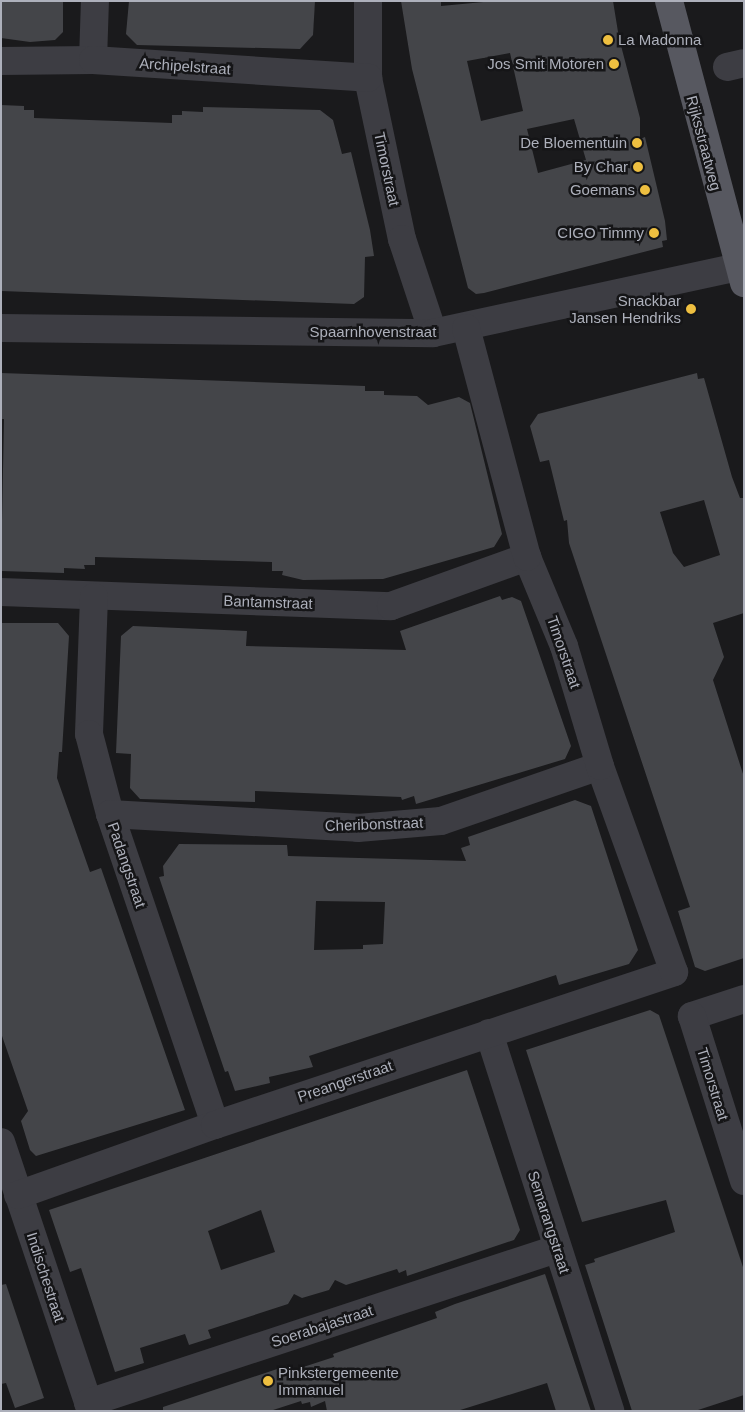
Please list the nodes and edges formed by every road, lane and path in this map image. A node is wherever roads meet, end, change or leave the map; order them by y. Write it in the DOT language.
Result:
graph roads {
  1 [pos="95,1"];
  2 [pos="368,1"];
  3 [pos="668,1"];
  4 [pos="93,60"];
  5 [pos="1,61"];
  6 [pos="368,78"];
  7 [pos="741,275"];
  8 [pos="1,328"];
  9 [pos="466,328"];
  10 [pos="433,333"];
  11 [pos="527,557"];
  12 [pos="1,592"];
  13 [pos="94,596"];
  14 [pos="600,766"];
  15 [pos="110,814"];
  16 [pos="674,972"];
  17 [pos="744,999"];
  18 [pos="489,1033"];
  19 [pos="215,1125"];
  20 [pos="1,1142"];
  21 [pos="744,1181"];
  22 [pos="18,1195"];
  23 [pos="557,1249"];
  24 [pos="89,1407"];
  25 [pos="610,1411"];
  1 -- 4 [label="street"];
  2 -- 6 [label="street, Timorstraat"];
  3 -- 7 [label="main road, Rijksstraatweg"];
  4 -- 5 [label="street, Archipelstraat"];
  4 -- 6 [label="street, Archipelstraat"];
  6 -- 10 [label="street, Timorstraat"];
  7 -- 9 [label="street, Spaarnhovenstraat"];
  8 -- 10 [label="street, Spaarnhovenstraat"];
  9 -- 10 [label="street, Spaarnhovenstraat"];
  9 -- 11 [label="street, Timorstraat"];
  11 -- 13 [label="street, Bantamstraat"];
  11 -- 14 [label="street, Timorstraat"];
  12 -- 13 [label="street, Bantamstraat"];
  13 -- 15 [label="street, Padangstraat"];
  14 -- 15 [label="street, Cheribonstraat"];
  14 -- 16 [label="street, Timorstraat"];
  15 -- 19 [label="street, Padangstraat"];
  16 -- 18 [label="street, Preangerstraat"];
  17 -- 21 [label="street, Timorstraat"];
  18 -- 19 [label="street, Preangerstraat"];
  18 -- 23 [label="street, Semarangstraat"];
  19 -- 22 [label="street, Preangerstraat"];
  20 -- 22 [label="street, Indischestraat"];
  22 -- 24 [label="street, Indischestraat"];
  23 -- 24 [label="street, Soerabajastraat"];
  23 -- 25 [label="street, Semarangstraat"];
}
